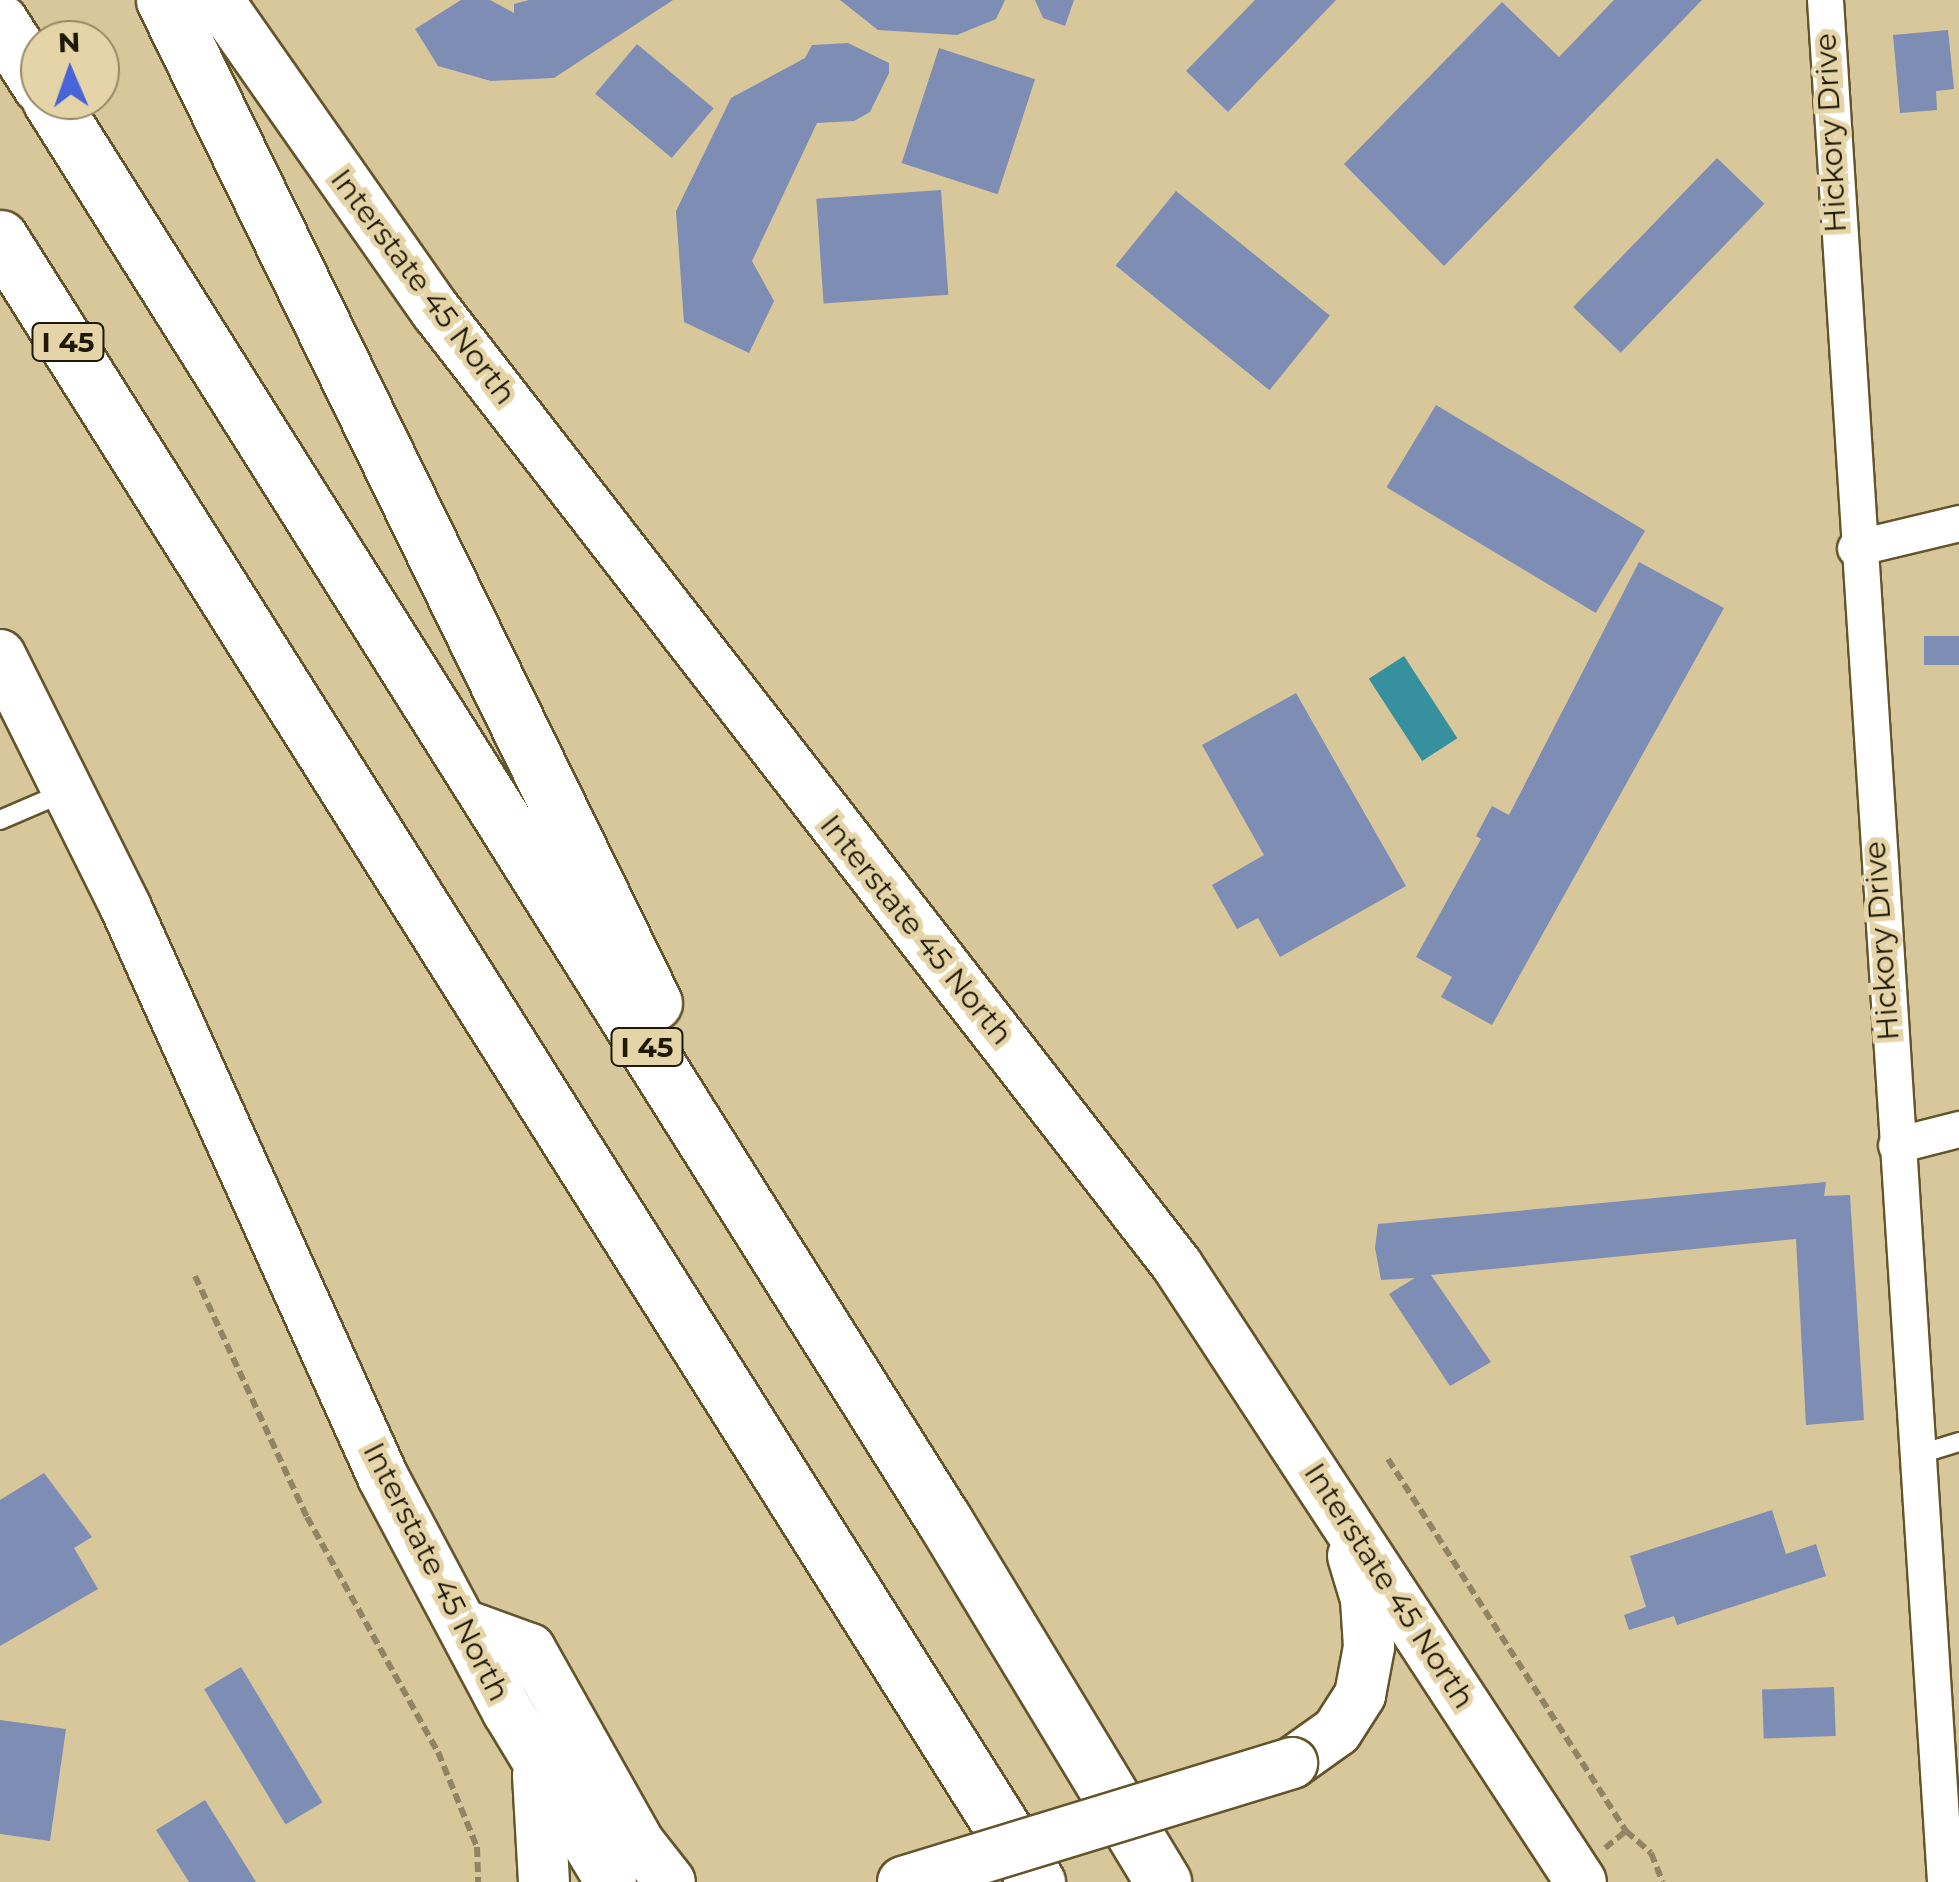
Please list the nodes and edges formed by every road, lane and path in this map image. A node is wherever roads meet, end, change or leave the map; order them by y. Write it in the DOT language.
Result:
graph roads {
  1 [pos="164,0"];
  2 [pos="218,0"];
  3 [pos="1825,0"];
  4 [pos="0,22"];
  5 [pos="20,53"];
  6 [pos="63,120"];
  7 [pos="0,238"];
  8 [pos="0,256"];
  9 [pos="137,447"];
  10 [pos="1959,523"];
  11 [pos="1856,548"];
  12 [pos="0,655"];
  13 [pos="68,791"];
  14 [pos="0,820"];
  15 [pos="1959,1129"];
  16 [pos="1896,1145"];
  17 [pos="195,1276"];
  18 [pos="1959,1442"];
  19 [pos="1917,1455"];
  20 [pos="1388,1459"];
  21 [pos="1341,1518"];
  22 [pos="944,1520"];
  23 [pos="464,1625"];
  24 [pos="536,1760"];
  25 [pos="478,1882"];
  26 [pos="544,1882"];
  27 [pos="611,1882"];
  28 [pos="670,1882"];
  29 [pos="903,1882"];
  30 [pos="1038,1882"];
  31 [pos="1163,1882"];
  32 [pos="1581,1882"];
  33 [pos="1663,1882"];
  34 [pos="1946,1882"];
  1 -- 22 [label="highway"];
  2 -- 21 [label="main road, Interstate 45 North"];
  3 -- 11 [label="street, Hickory Drive"];
  4 -- 5 [label="highway"];
  6 -- 22 [label="highway, I 45"];
  7 -- 9 [label="highway, I 45"];
  8 -- 9 [label="highway"];
  9 -- 30 [label="highway, I 45"];
  10 -- 11 [label="street"];
  11 -- 16 [label="street, Hickory Drive"];
  12 -- 13 [label="main road, Interstate 45 North"];
  13 -- 14 [label="lane"];
  13 -- 23 [label="main road, Interstate 45 North"];
  15 -- 16 [label="street"];
  16 -- 19 [label="street, Hickory Drive"];
  17 -- 25 [label="path"];
  18 -- 19 [label="lane"];
  19 -- 34 [label="street, Hickory Drive"];
  20 -- 33 [label="path"];
  21 -- 29 [label="main road, bridge"];
  21 -- 32 [label="main road, Interstate 45 North"];
  22 -- 31 [label="highway, I 45"];
  23 -- 24 [label="main road, Interstate 45 North"];
  23 -- 28 [label="main road"];
  24 -- 26 [label="main road"];
  24 -- 27 [label="main road, Interstate 45 North"];
}
